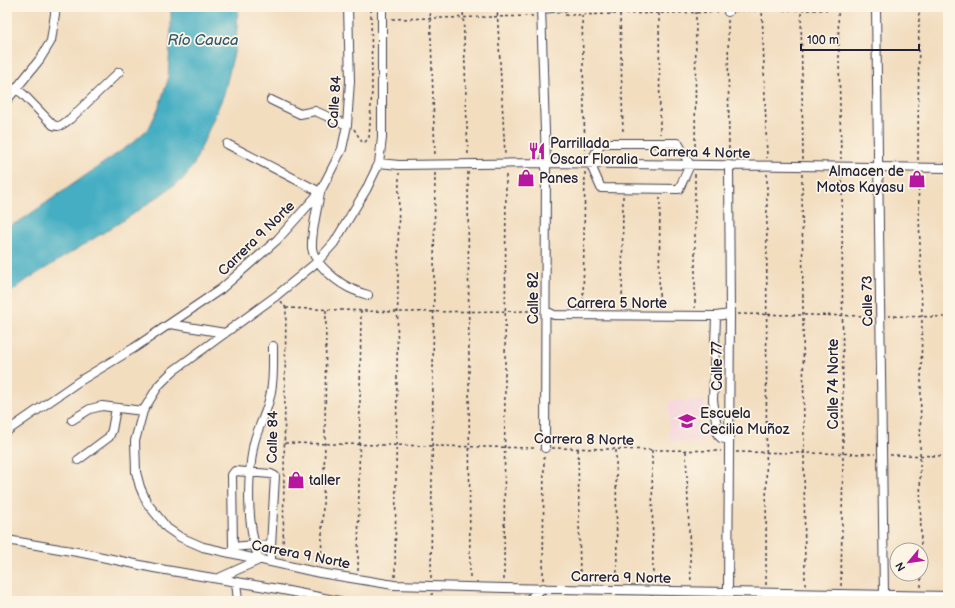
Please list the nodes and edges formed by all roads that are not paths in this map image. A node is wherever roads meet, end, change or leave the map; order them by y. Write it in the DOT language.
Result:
graph roads {
  1 [pos="56,7"];
  2 [pos="348,7"];
  3 [pos="382,7"];
  4 [pos="551,8"];
  5 [pos="876,8"];
  6 [pos="541,10"];
  7 [pos="563,11"];
  8 [pos="119,72"];
  9 [pos="16,89"];
  10 [pos="7,100"];
  11 [pos="271,100"];
  12 [pos="347,125"];
  13 [pos="227,144"];
  14 [pos="693,161"];
  15 [pos="729,162"];
  16 [pos="379,163"];
  17 [pos="546,163"];
  18 [pos="590,164"];
  19 [pos="878,167"];
  20 [pos="948,168"];
  21 [pos="320,192"];
  22 [pos="317,262"];
  23 [pos="368,295"];
  24 [pos="546,311"];
  25 [pos="730,314"];
  26 [pos="716,316"];
  27 [pos="170,324"];
  28 [pos="225,333"];
  29 [pos="273,346"];
  30 [pos="116,408"];
  31 [pos="143,411"];
  32 [pos="72,420"];
  33 [pos="7,431"];
  34 [pos="729,440"];
  35 [pos="545,448"];
  36 [pos="78,460"];
  37 [pos="251,472"];
  38 [pos="7,540"];
  39 [pos="254,545"];
  40 [pos="271,546"];
  41 [pos="232,550"];
  42 [pos="259,560"];
  43 [pos="270,562"];
  44 [pos="218,579"];
  45 [pos="236,582"];
  46 [pos="543,588"];
  47 [pos="728,592"];
  48 [pos="884,594"];
  49 [pos="910,595"];
  50 [pos="948,596"];
  51 [pos="238,601"];
  52 [pos="339,601"];
  53 [pos="527,601"];
  54 [pos="900,601"];
  1 -- 9 [label="street"];
  2 -- 12 [label="street, Calle 84"];
  3 -- 16 [label="street"];
  4 -- 6 [label="street"];
  4 -- 7 [label="street"];
  5 -- 19 [label="street, Calle 73"];
  6 -- 17 [label="street, Calle 82"];
  8 -- 9 [label="street"];
  9 -- 10 [label="street"];
  11 -- 12 [label="street"];
  12 -- 21 [label="street, Calle 84"];
  13 -- 21 [label="street"];
  14 -- 15 [label="street, Carrera 4 Norte"];
  14 -- 18 [label="street, Carrera 4 Norte"];
  14 -- 18 [label="street"];
  14 -- 18 [label="street"];
  15 -- 19 [label="street, Carrera 4 Norte"];
  15 -- 25 [label="street, Calle 77"];
  16 -- 17 [label="street, Carrera 4 Norte"];
  16 -- 22 [label="street, Carrera 9 Norte"];
  17 -- 18 [label="street, Carrera 4 Norte"];
  17 -- 24 [label="street, Calle 82"];
  19 -- 20 [label="street, Carrera 4 Norte"];
  19 -- 48 [label="street, Calle 73"];
  21 -- 22 [label="street"];
  21 -- 27 [label="street, Carrera 9 Norte"];
  22 -- 23 [label="street"];
  22 -- 28 [label="street, Carrera 9 Norte"];
  24 -- 26 [label="street, Carrera 5 Norte"];
  24 -- 35 [label="street, Calle 82"];
  25 -- 26 [label="street, Carrera 5 Norte"];
  25 -- 34 [label="street, Calle 77"];
  26 -- 34 [label="street"];
  27 -- 28 [label="street"];
  27 -- 33 [label="street, Carrera 9 Norte"];
  28 -- 31 [label="street, Carrera 9 Norte"];
  29 -- 37 [label="street"];
  30 -- 31 [label="street"];
  30 -- 32 [label="street"];
  30 -- 36 [label="street"];
  31 -- 41 [label="street, Carrera 9 Norte"];
  34 -- 47 [label="street, Calle 77"];
  37 -- 39 [label="street"];
  37 -- 40 [label="street"];
  37 -- 41 [label="street"];
  38 -- 44 [label="street"];
  39 -- 40 [label="street"];
  39 -- 41 [label="street"];
  39 -- 42 [label="street"];
  40 -- 43 [label="street"];
  41 -- 42 [label="street, Carrera 9 Norte"];
  42 -- 43 [label="street, Carrera 9 Norte"];
  42 -- 44 [label="street"];
  43 -- 46 [label="street, Carrera 9 Norte"];
  44 -- 45 [label="street"];
  45 -- 51 [label="street"];
  45 -- 52 [label="street"];
  46 -- 47 [label="street, Carrera 9 Norte"];
  46 -- 53 [label="street"];
  47 -- 48 [label="street, Carrera 9 Norte"];
  48 -- 49 [label="street, Carrera 9 Norte"];
  49 -- 50 [label="street, Carrera 9 Norte"];
  49 -- 54 [label="street"];
}
